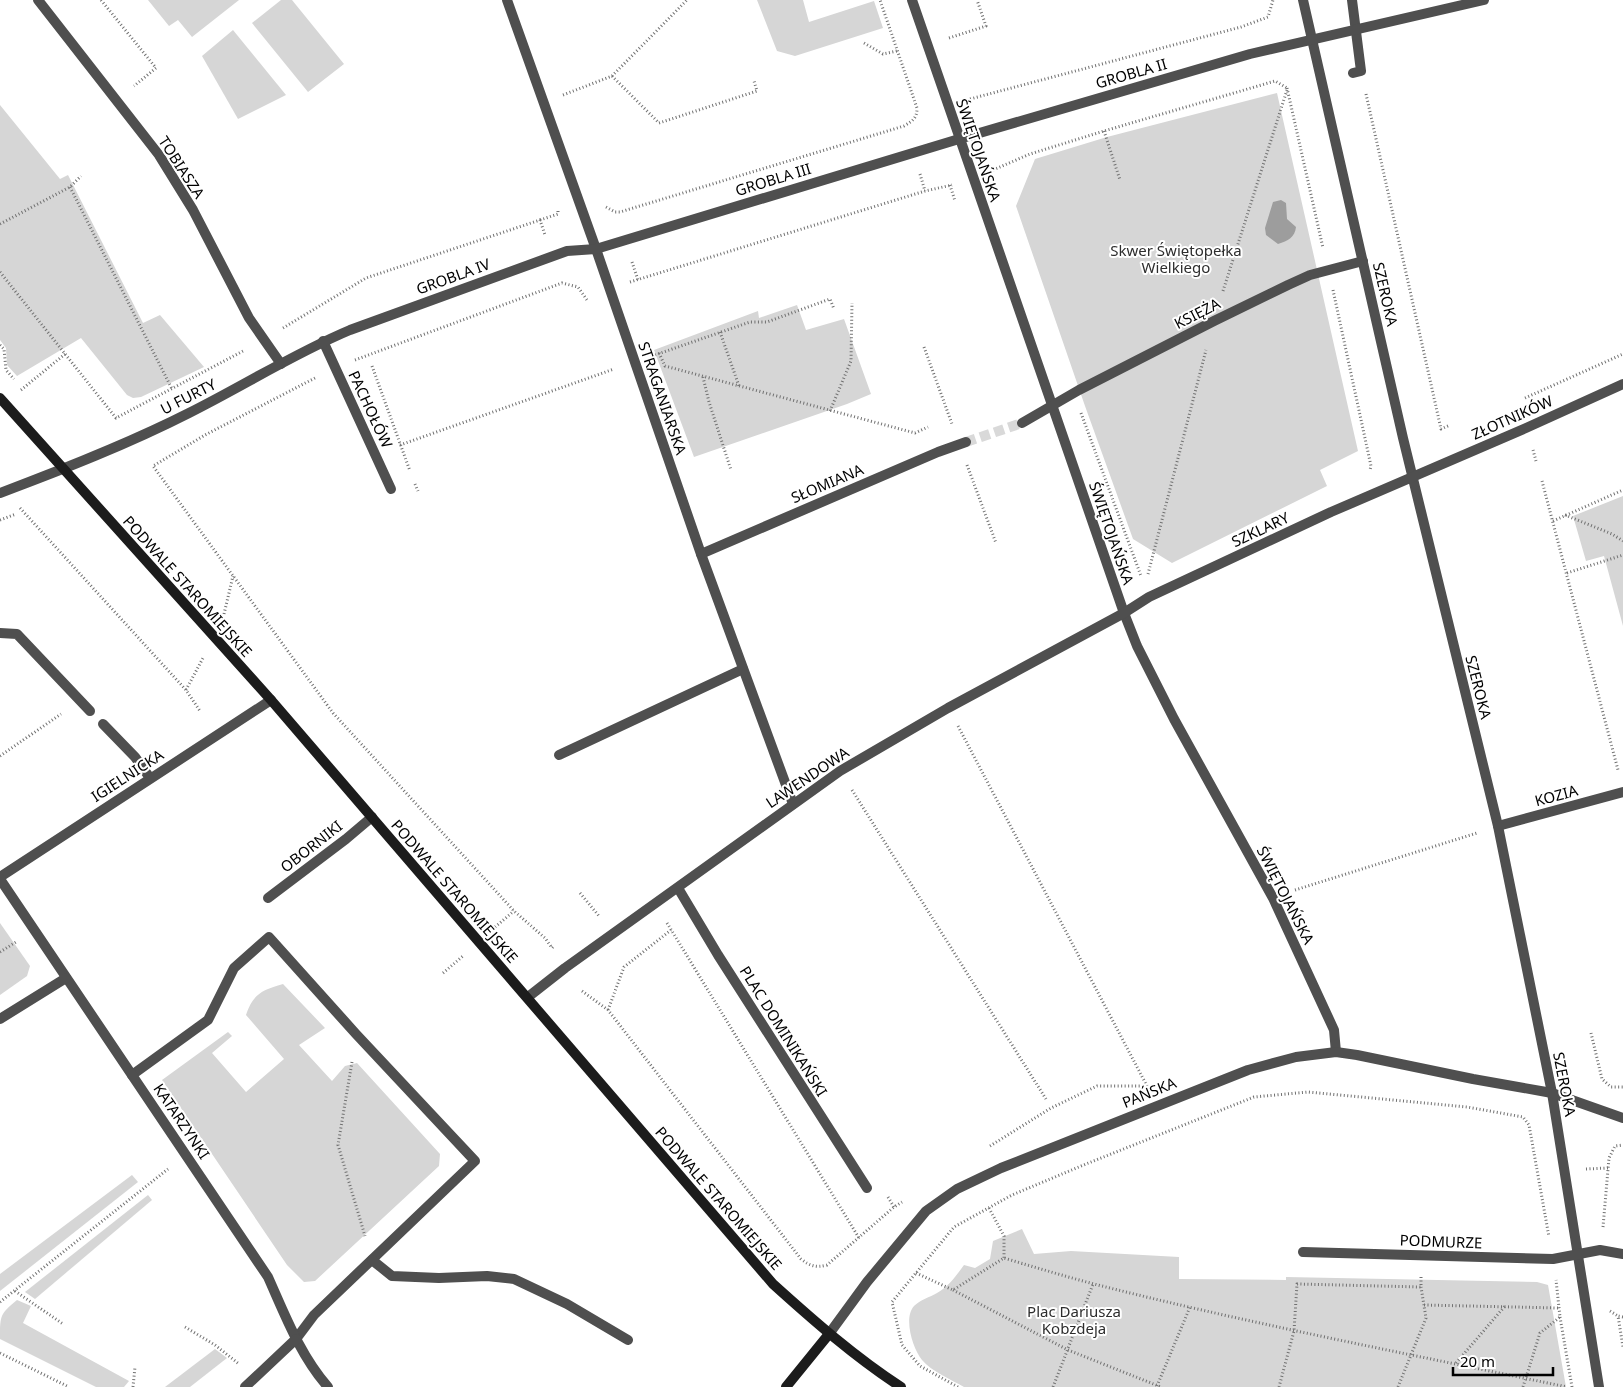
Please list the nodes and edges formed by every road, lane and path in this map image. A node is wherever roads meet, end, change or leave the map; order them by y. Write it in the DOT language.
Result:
graph roads {
  1 [pos="38,0"];
  2 [pos="506,0"];
  3 [pos="687,0"];
  4 [pos="880,0"];
  5 [pos="912,0"];
  6 [pos="977,0"];
  7 [pos="1273,0"];
  8 [pos="1303,0"];
  9 [pos="1352,0"];
  10 [pos="1484,0"];
  11 [pos="1356,30"];
  12 [pos="954,36"];
  13 [pos="1312,40"];
  14 [pos="864,43"];
  15 [pos="897,51"];
  16 [pos="1357,72"];
  17 [pos="612,76"];
  18 [pos="754,81"];
  19 [pos="563,95"];
  20 [pos="947,106"];
  21 [pos="917,114"];
  22 [pos="1104,131"];
  23 [pos="958,139"];
  24 [pos="996,168"];
  25 [pos="81,176"];
  26 [pos="1120,180"];
  27 [pos="950,186"];
  28 [pos="70,187"];
  29 [pos="615,212"];
  30 [pos="0,224"];
  31 [pos="596,249"];
  32 [pos="1363,261"];
  33 [pos="1328,270"];
  34 [pos="0,272"];
  35 [pos="627,283"];
  36 [pos="586,297"];
  37 [pos="852,303"];
  38 [pos="834,310"];
  39 [pos="720,332"];
  40 [pos="323,341"];
  41 [pos="0,344"];
  42 [pos="924,347"];
  43 [pos="65,354"];
  44 [pos="1623,354"];
  45 [pos="281,364"];
  46 [pos="372,366"];
  47 [pos="335,368"];
  48 [pos="612,370"];
  49 [pos="703,376"];
  50 [pos="1623,384"];
  51 [pos="739,386"];
  52 [pos="22,389"];
  53 [pos="172,389"];
  54 [pos="1074,393"];
  55 [pos="1526,398"];
  56 [pos="2,401"];
  57 [pos="1051,406"];
  58 [pos="830,411"];
  59 [pos="116,418"];
  60 [pos="1022,423"];
  61 [pos="1450,425"];
  62 [pos="928,427"];
  63 [pos="954,429"];
  64 [pos="966,442"];
  65 [pos="400,445"];
  66 [pos="965,458"];
  67 [pos="63,469"];
  68 [pos="731,470"];
  69 [pos="411,473"];
  70 [pos="1369,474"];
  71 [pos="1412,477"];
  72 [pos="1542,481"];
  73 [pos="414,482"];
  74 [pos="392,489"];
  75 [pos="1623,490"];
  76 [pos="418,491"];
  77 [pos="2,492"];
  78 [pos="22,511"];
  79 [pos="1564,515"];
  80 [pos="0,520"];
  81 [pos="1553,521"];
  82 [pos="1623,541"];
  83 [pos="996,543"];
  84 [pos="701,554"];
  85 [pos="1623,555"];
  86 [pos="1567,574"];
  87 [pos="233,576"];
  88 [pos="1141,577"];
  89 [pos="1124,613"];
  90 [pos="224,614"];
  91 [pos="0,633"];
  92 [pos="743,669"];
  93 [pos="271,700"];
  94 [pos="80,701"];
  95 [pos="948,708"];
  96 [pos="90,711"];
  97 [pos="200,711"];
  98 [pos="103,724"];
  99 [pos="559,755"];
  100 [pos="0,756"];
  101 [pos="1616,764"];
  102 [pos="840,772"];
  103 [pos="150,778"];
  104 [pos="1623,792"];
  105 [pos="793,804"];
  106 [pos="372,816"];
  107 [pos="1498,826"];
  108 [pos="0,878"];
  109 [pos="678,888"];
  110 [pos="580,893"];
  111 [pos="268,898"];
  112 [pos="1273,898"];
  113 [pos="655,903"];
  114 [pos="599,916"];
  115 [pos="671,930"];
  116 [pos="17,941"];
  117 [pos="552,948"];
  118 [pos="0,952"];
  119 [pos="66,978"];
  120 [pos="582,991"];
  121 [pos="528,997"];
  122 [pos="608,1010"];
  123 [pos="0,1019"];
  124 [pos="1591,1033"];
  125 [pos="356,1034"];
  126 [pos="1336,1052"];
  127 [pos="132,1075"];
  128 [pos="1147,1086"];
  129 [pos="1623,1087"];
  130 [pos="1552,1093"];
  131 [pos="1046,1099"];
  132 [pos="1623,1118"];
  133 [pos="143,1188"];
  134 [pos="867,1188"];
  135 [pos="989,1208"];
  136 [pos="859,1238"];
  137 [pos="1303,1252"];
  138 [pos="1578,1254"];
  139 [pos="1623,1254"];
  140 [pos="1422,1256"];
  141 [pos="1004,1258"];
  142 [pos="835,1259"];
  143 [pos="1554,1259"];
  144 [pos="372,1260"];
  145 [pos="916,1273"];
  146 [pos="1093,1284"];
  147 [pos="1421,1287"];
  148 [pos="953,1290"];
  149 [pos="15,1291"];
  150 [pos="0,1302"];
  151 [pos="1424,1305"];
  152 [pos="1505,1306"];
  153 [pos="1190,1307"];
  154 [pos="1586,1307"];
  155 [pos="1559,1308"];
  156 [pos="1623,1316"];
  157 [pos="1560,1317"];
  158 [pos="63,1324"];
  159 [pos="185,1327"];
  160 [pos="1294,1331"];
  161 [pos="829,1334"];
  162 [pos="296,1339"];
  163 [pos="628,1340"];
  164 [pos="1623,1348"];
  165 [pos="1068,1350"];
  166 [pos="0,1353"];
  167 [pos="1411,1354"];
  168 [pos="240,1364"];
  169 [pos="1455,1364"];
  170 [pos="135,1366"];
  171 [pos="1525,1378"];
  172 [pos="1159,1386"];
  173 [pos="69,1387"];
  174 [pos="133,1387"];
  175 [pos="245,1387"];
  176 [pos="328,1387"];
  177 [pos="786,1387"];
  178 [pos="901,1387"];
  179 [pos="958,1387"];
  180 [pos="1053,1387"];
  181 [pos="1279,1387"];
  182 [pos="1398,1387"];
  183 [pos="1523,1387"];
  184 [pos="1567,1387"];
  185 [pos="1572,1387"];
  186 [pos="1599,1387"];
  1 -- 45 [label="street, TOBIASZA"];
  2 -- 31 [label="street, STRAGANIARSKA"];
  3 -- 17 [label="path"];
  4 -- 15 [label="path"];
  5 -- 20 [label="street, ŚWIĘTOJAŃSKA"];
  6 -- 12 [label="path"];
  7 -- 20 [label="path"];
  8 -- 13 [label="street, SZEROKA"];
  9 -- 11 [label="street"];
  10 -- 11 [label="street, GROBLA II"];
  11 -- 13 [label="street, GROBLA II"];
  11 -- 16 [label="street"];
  13 -- 23 [label="street, GROBLA II"];
  13 -- 32 [label="street, SZEROKA"];
  14 -- 15 [label="path"];
  15 -- 21 [label="path"];
  16 -- 61 [label="path"];
  17 -- 18 [label="path"];
  17 -- 19 [label="path"];
  20 -- 21 [label="path"];
  20 -- 23 [label="street, ŚWIĘTOJAŃSKA"];
  21 -- 29 [label="path"];
  22 -- 24 [label="path"];
  22 -- 26 [label="path"];
  22 -- 33 [label="path"];
  23 -- 31 [label="street, GROBLA III"];
  23 -- 57 [label="street, ŚWIĘTOJAŃSKA"];
  25 -- 28 [label="path"];
  27 -- 35 [label="path"];
  28 -- 30 [label="path"];
  28 -- 53 [label="path"];
  31 -- 40 [label="street, GROBLA IV"];
  31 -- 84 [label="street, STRAGANIARSKA"];
  32 -- 33 [label="street, KSIĘŻA"];
  32 -- 71 [label="street, SZEROKA"];
  33 -- 54 [label="street, KSIĘŻA"];
  33 -- 70 [label="path"];
  34 -- 43 [label="path"];
  36 -- 47 [label="path"];
  37 -- 58 [label="path"];
  38 -- 39 [label="path"];
  39 -- 49 [label="path"];
  39 -- 51 [label="path"];
  40 -- 45 [label="street, U FURTY"];
  40 -- 47 [label="street, PACHOŁÓW"];
  41 -- 52 [label="path"];
  42 -- 63 [label="path"];
  43 -- 52 [label="path"];
  43 -- 59 [label="path"];
  44 -- 55 [label="path"];
  45 -- 67 [label="street, U FURTY"];
  46 -- 65 [label="path"];
  47 -- 74 [label="street, PACHOŁÓW"];
  47 -- 87 [label="path"];
  48 -- 65 [label="path"];
  49 -- 51 [label="path"];
  49 -- 68 [label="path"];
  50 -- 71 [label="street, ZŁOTNIKÓW"];
  51 -- 58 [label="path"];
  52 -- 56 [label="path"];
  54 -- 57 [label="street, KSIĘŻA"];
  54 -- 88 [label="path"];
  56 -- 67 [label="street, PODWALE STAROMIEJSKIE"];
  57 -- 60 [label="street"];
  57 -- 89 [label="street, ŚWIĘTOJAŃSKA"];
  58 -- 62 [label="path"];
  64 -- 84 [label="street, SŁOMIANA"];
  65 -- 69 [label="path"];
  66 -- 83 [label="path"];
  67 -- 77 [label="street, U FURTY"];
  67 -- 93 [label="street, PODWALE STAROMIEJSKIE"];
  71 -- 89 [label="street, SZKLARY"];
  71 -- 107 [label="street, SZEROKA"];
  72 -- 81 [label="path"];
  73 -- 76 [label="path"];
  75 -- 79 [label="path"];
  77 -- 78 [label="path"];
  78 -- 80 [label="path"];
  78 -- 97 [label="path"];
  79 -- 81 [label="path"];
  79 -- 82 [label="path"];
  81 -- 86 [label="path"];
  84 -- 92 [label="street, STRAGANIARSKA"];
  85 -- 86 [label="path"];
  86 -- 101 [label="path"];
  87 -- 90 [label="path"];
  87 -- 117 [label="path"];
  89 -- 95 [label="street, LAWENDOWA"];
  89 -- 112 [label="street, ŚWIĘTOJAŃSKA"];
  91 -- 94 [label="street"];
  92 -- 99 [label="street"];
  92 -- 105 [label="street, STRAGANIARSKA"];
  93 -- 103 [label="street, IGIELNICKA"];
  93 -- 106 [label="street, PODWALE STAROMIEJSKIE"];
  94 -- 96 [label="street"];
  94 -- 100 [label="path"];
  95 -- 102 [label="street, LAWENDOWA"];
  95 -- 128 [label="path"];
  98 -- 103 [label="street"];
  102 -- 105 [label="street, LAWENDOWA"];
  102 -- 131 [label="path"];
  103 -- 108 [label="street, IGIELNICKA"];
  104 -- 107 [label="street, KOZIA"];
  105 -- 109 [label="street, LAWENDOWA"];
  106 -- 111 [label="street, OBORNIKI"];
  106 -- 121 [label="street, PODWALE STAROMIEJSKIE"];
  107 -- 112 [label="path"];
  107 -- 130 [label="street, SZEROKA"];
  108 -- 119 [label="street, KATARZYNKI"];
  109 -- 113 [label="street, LAWENDOWA"];
  109 -- 134 [label="street, PLAC DOMINIKAŃSKI"];
  110 -- 114 [label="path"];
  112 -- 126 [label="street, ŚWIĘTOJAŃSKA"];
  113 -- 115 [label="path"];
  113 -- 121 [label="street, LAWENDOWA"];
  115 -- 122 [label="path"];
  115 -- 136 [label="path"];
  116 -- 118 [label="path"];
  119 -- 123 [label="street"];
  119 -- 127 [label="street, KATARZYNKI"];
  120 -- 122 [label="path"];
  121 -- 161 [label="street, PODWALE STAROMIEJSKIE"];
  122 -- 142 [label="path"];
  124 -- 129 [label="path"];
  125 -- 127 [label="street"];
  125 -- 144 [label="path"];
  125 -- 144 [label="street"];
  126 -- 130 [label="street, PAŃSKA"];
  126 -- 161 [label="street, PAŃSKA"];
  127 -- 162 [label="street, KATARZYNKI"];
  130 -- 132 [label="street, PAŃSKA"];
  130 -- 138 [label="street, SZEROKA"];
  133 -- 149 [label="path"];
  135 -- 141 [label="path"];
  135 -- 143 [label="path"];
  135 -- 145 [label="path"];
  137 -- 140 [label="street, PODMURZE"];
  138 -- 139 [label="street, PODMURZE"];
  138 -- 143 [label="street, PODMURZE"];
  138 -- 154 [label="street, SZEROKA"];
  140 -- 143 [label="street, PODMURZE"];
  140 -- 147 [label="path"];
  141 -- 146 [label="path"];
  141 -- 148 [label="path"];
  143 -- 155 [label="path"];
  144 -- 162 [label="street"];
  144 -- 163 [label="street"];
  145 -- 148 [label="path"];
  145 -- 179 [label="path"];
  146 -- 153 [label="path"];
  146 -- 165 [label="path"];
  147 -- 151 [label="path"];
  147 -- 160 [label="path"];
  148 -- 165 [label="path"];
  149 -- 150 [label="path"];
  149 -- 158 [label="path"];
  151 -- 152 [label="path"];
  151 -- 167 [label="path"];
  152 -- 155 [label="path"];
  152 -- 169 [label="path"];
  153 -- 160 [label="path"];
  153 -- 172 [label="path"];
  154 -- 155 [label="path"];
  154 -- 186 [label="street, SZEROKA"];
  155 -- 157 [label="path"];
  156 -- 164 [label="path"];
  157 -- 171 [label="path"];
  157 -- 185 [label="path"];
  159 -- 168 [label="path"];
  160 -- 167 [label="path"];
  160 -- 181 [label="path"];
  161 -- 177 [label="street"];
  161 -- 178 [label="street, PODWALE STAROMIEJSKIE"];
  162 -- 175 [label="street"];
  162 -- 176 [label="street, KATARZYNKI"];
  165 -- 172 [label="path"];
  165 -- 180 [label="path"];
  166 -- 173 [label="path"];
  167 -- 169 [label="path"];
  167 -- 182 [label="path"];
  169 -- 171 [label="path"];
  170 -- 174 [label="path"];
  171 -- 183 [label="path"];
  171 -- 184 [label="path"];
}
